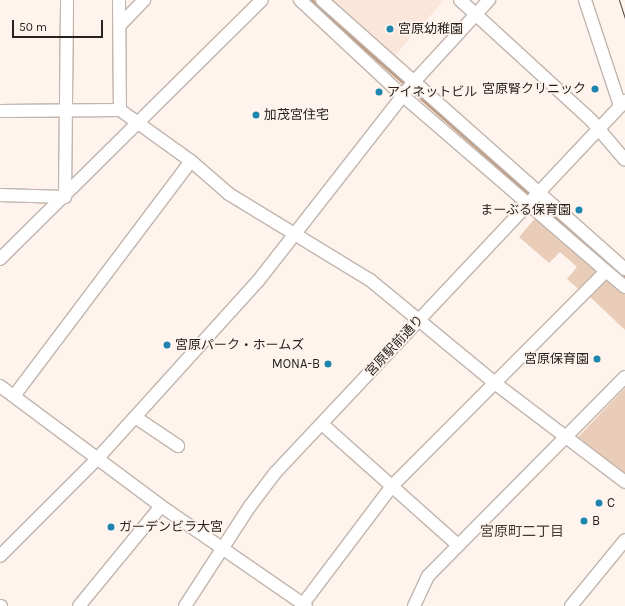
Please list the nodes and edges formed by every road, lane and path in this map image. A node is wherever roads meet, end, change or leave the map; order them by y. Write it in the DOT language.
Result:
graph roads {
  1 [pos="67,0"];
  2 [pos="119,0"];
  3 [pos="144,0"];
  4 [pos="262,0"];
  5 [pos="300,0"];
  6 [pos="322,0"];
  7 [pos="460,0"];
  8 [pos="489,0"];
  9 [pos="585,0"];
  10 [pos="476,14"];
  11 [pos="120,25"];
  12 [pos="412,83"];
  13 [pos="403,95"];
  14 [pos="622,104"];
  15 [pos="66,110"];
  16 [pos="120,110"];
  17 [pos="0,111"];
  18 [pos="138,124"];
  19 [pos="599,129"];
  20 [pos="625,160"];
  21 [pos="192,161"];
  22 [pos="538,193"];
  23 [pos="0,195"];
  24 [pos="65,197"];
  25 [pos="528,204"];
  26 [pos="292,234"];
  27 [pos="0,259"];
  28 [pos="625,268"];
  29 [pos="606,271"];
  30 [pos="625,287"];
  31 [pos="420,320"];
  32 [pos="625,377"];
  33 [pos="496,384"];
  34 [pos="0,386"];
  35 [pos="14,396"];
  36 [pos="135,417"];
  37 [pos="322,424"];
  38 [pos="567,438"];
  39 [pos="178,446"];
  40 [pos="96,459"];
  41 [pos="625,482"];
  42 [pos="392,486"];
  43 [pos="161,506"];
  44 [pos="625,540"];
  45 [pos="458,545"];
  46 [pos="222,550"];
  47 [pos="0,556"];
  48 [pos="305,605"];
  49 [pos="79,606"];
  50 [pos="185,606"];
  51 [pos="414,606"];
  52 [pos="571,606"];
  1 -- 15 [label="street"];
  2 -- 11 [label="street"];
  3 -- 11 [label="street"];
  4 -- 18 [label="street"];
  5 -- 13 [label="street"];
  6 -- 12 [label="street"];
  7 -- 10 [label="street"];
  8 -- 10 [label="street"];
  9 -- 14 [label="street"];
  10 -- 12 [label="street"];
  10 -- 19 [label="street"];
  11 -- 16 [label="street"];
  12 -- 13 [label="street"];
  12 -- 22 [label="street"];
  13 -- 25 [label="street"];
  13 -- 26 [label="street"];
  14 -- 19 [label="street, 宮原駅前通り"];
  15 -- 16 [label="street"];
  15 -- 17 [label="street"];
  15 -- 24 [label="street"];
  16 -- 18 [label="street"];
  18 -- 21 [label="street"];
  18 -- 24 [label="street"];
  19 -- 20 [label="street"];
  19 -- 22 [label="street, 宮原駅前通り"];
  21 -- 26 [label="street"];
  21 -- 35 [label="street"];
  22 -- 25 [label="street, 宮原駅前通り"];
  22 -- 28 [label="street"];
  23 -- 24 [label="street"];
  24 -- 27 [label="street"];
  25 -- 29 [label="street"];
  25 -- 31 [label="street, 宮原駅前通り"];
  26 -- 31 [label="street"];
  26 -- 36 [label="street"];
  29 -- 30 [label="street"];
  29 -- 33 [label="street"];
  31 -- 33 [label="street"];
  31 -- 37 [label="street, 宮原駅前通り"];
  32 -- 38 [label="street"];
  33 -- 38 [label="street"];
  33 -- 42 [label="street"];
  34 -- 35 [label="street"];
  35 -- 40 [label="street"];
  36 -- 39 [label="street"];
  36 -- 40 [label="street"];
  37 -- 42 [label="street"];
  37 -- 46 [label="street, 宮原駅前通り"];
  38 -- 41 [label="street"];
  38 -- 45 [label="street"];
  40 -- 43 [label="street"];
  40 -- 47 [label="street"];
  42 -- 45 [label="street"];
  42 -- 48 [label="street"];
  43 -- 46 [label="street"];
  43 -- 49 [label="street"];
  44 -- 52 [label="street"];
  45 -- 51 [label="street"];
  46 -- 48 [label="street"];
  46 -- 50 [label="street, 宮原駅前通り"];
}
